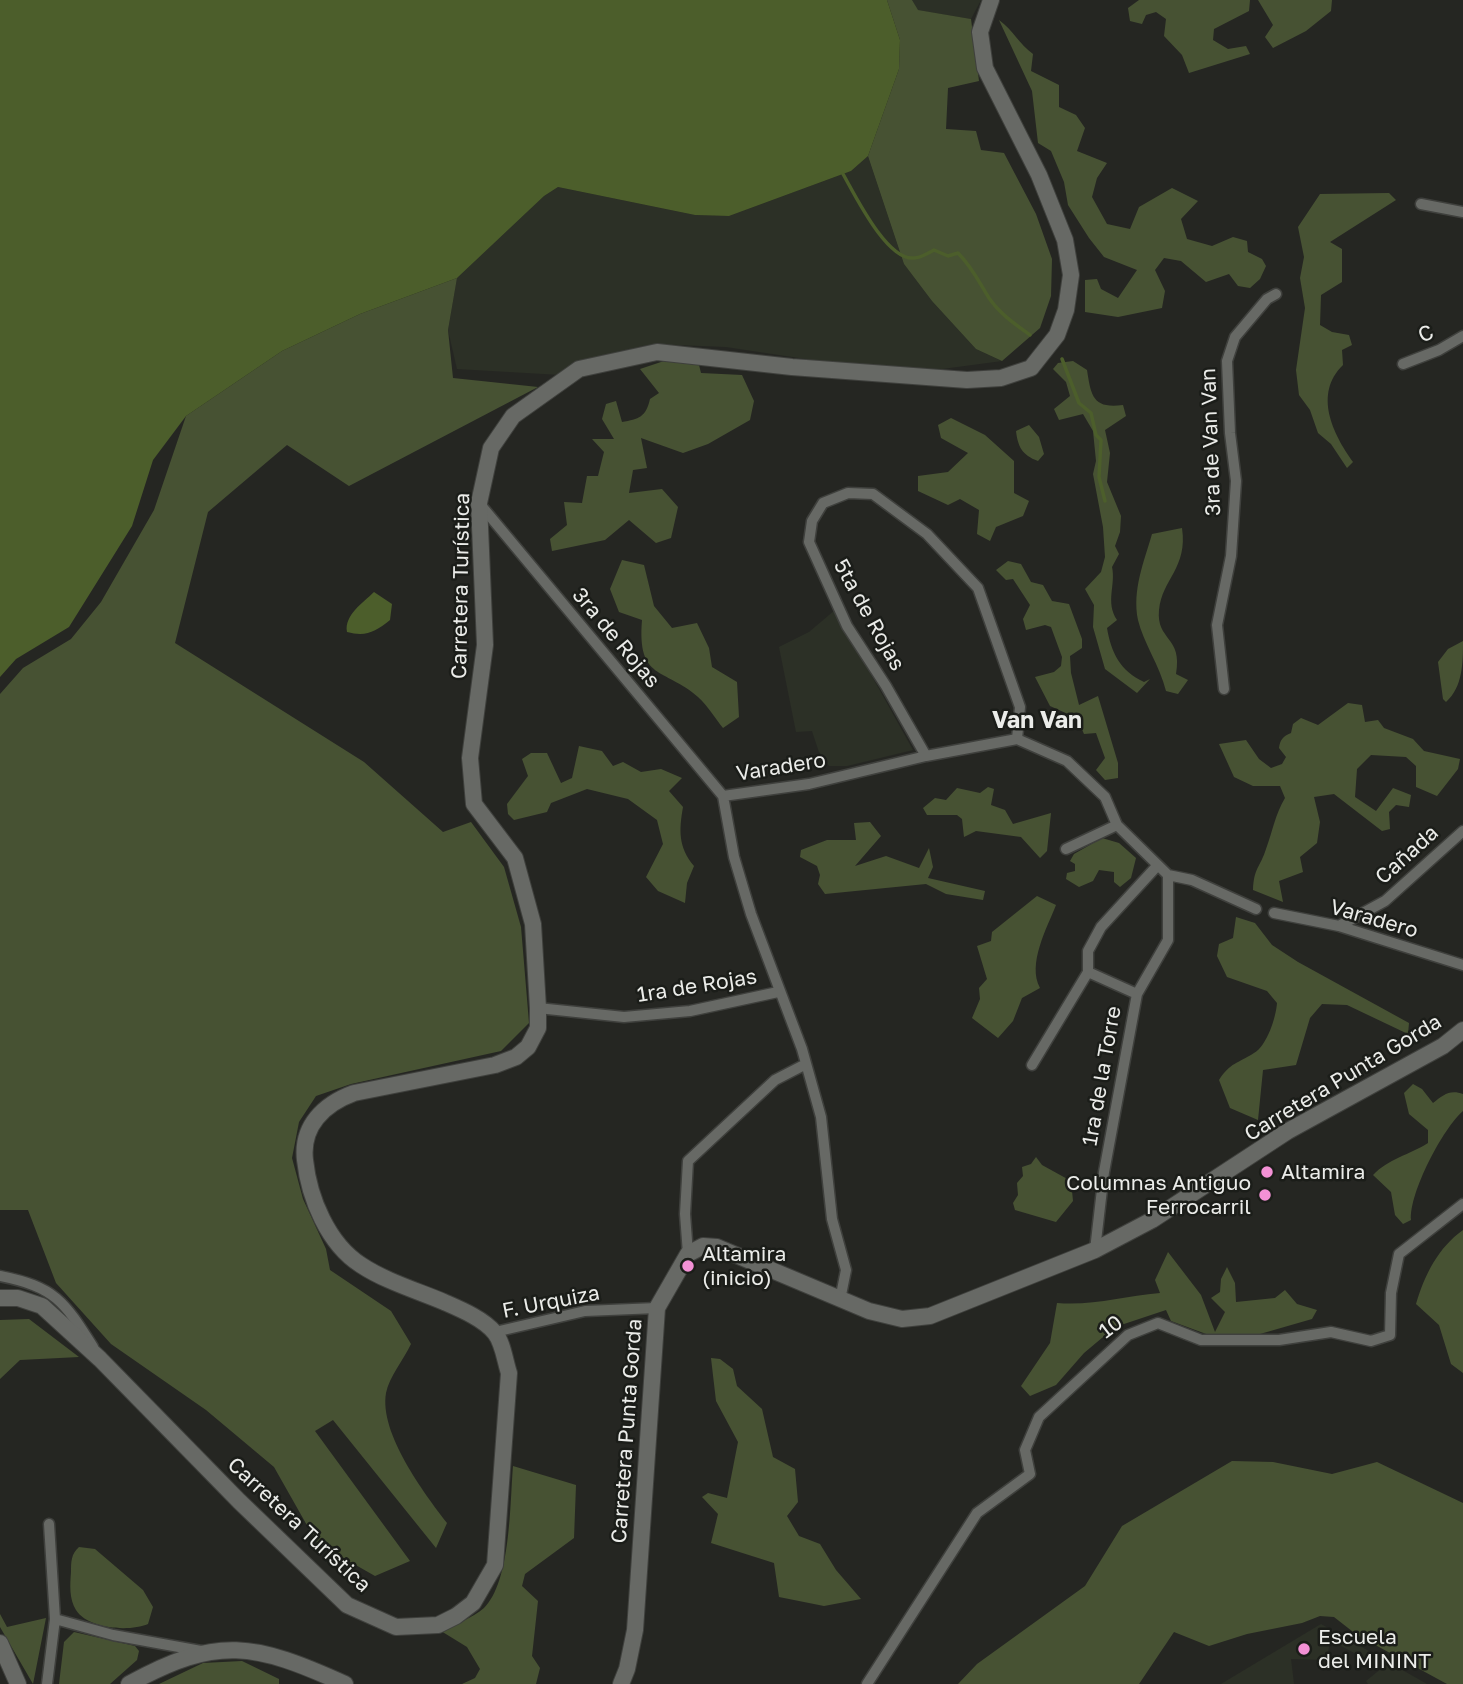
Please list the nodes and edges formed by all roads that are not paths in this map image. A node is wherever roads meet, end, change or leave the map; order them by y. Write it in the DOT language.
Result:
graph roads {
  1 [pos="991,0"];
  2 [pos="1422,204"];
  3 [pos="1463,212"];
  4 [pos="1276,294"];
  5 [pos="1463,336"];
  6 [pos="1404,364"];
  7 [pos="479,503"];
  8 [pos="1224,689"];
  9 [pos="1017,739"];
  10 [pos="926,756"];
  11 [pos="723,796"];
  12 [pos="1117,825"];
  13 [pos="1463,831"];
  14 [pos="1066,849"];
  15 [pos="1157,866"];
  16 [pos="1168,875"];
  17 [pos="1256,909"];
  18 [pos="1274,913"];
  19 [pos="1339,926"];
  20 [pos="1463,965"];
  21 [pos="1088,972"];
  22 [pos="778,992"];
  23 [pos="1136,994"];
  24 [pos="538,1008"];
  25 [pos="1463,1030"];
  26 [pos="806,1064"];
  27 [pos="1032,1065"];
  28 [pos="1463,1204"];
  29 [pos="1095,1250"];
  30 [pos="688,1254"];
  31 [pos="0,1276"];
  32 [pos="0,1298"];
  33 [pos="840,1300"];
  34 [pos="657,1308"];
  35 [pos="495,1332"];
  36 [pos="100,1359"];
  37 [pos="49,1524"];
  38 [pos="55,1619"];
  39 [pos="0,1643"];
  40 [pos="201,1651"];
  41 [pos="18,1684"];
  42 [pos="47,1684"];
  43 [pos="129,1684"];
  44 [pos="345,1684"];
  45 [pos="621,1684"];
  46 [pos="867,1684"];
  1 -- 7 [label="main road, Carretera Turística"];
  2 -- 3 [label="street"];
  4 -- 8 [label="street, 3ra de Van Van"];
  5 -- 6 [label="street, C"];
  7 -- 11 [label="street, 3ra de Rojas"];
  7 -- 24 [label="main road, Carretera Turística"];
  9 -- 10 [label="street, Varadero"];
  9 -- 10 [label="street, 5ta de Rojas"];
  9 -- 12 [label="street"];
  10 -- 11 [label="street, Varadero"];
  11 -- 22 [label="street, Varadero"];
  12 -- 14 [label="street"];
  12 -- 15 [label="street"];
  13 -- 19 [label="street, Cañada"];
  15 -- 16 [label="street"];
  15 -- 21 [label="street"];
  16 -- 17 [label="street"];
  16 -- 23 [label="street, 1ra de la Torre"];
  18 -- 19 [label="street, Varadero"];
  19 -- 20 [label="street, Varadero"];
  21 -- 23 [label="street"];
  21 -- 27 [label="street"];
  22 -- 24 [label="street, 1ra de Rojas"];
  22 -- 26 [label="street, Varadero"];
  23 -- 29 [label="street, 1ra de la Torre"];
  24 -- 35 [label="main road, Carretera Turística"];
  25 -- 29 [label="main road, Carretera Punta Gorda"];
  26 -- 30 [label="street"];
  26 -- 33 [label="street, Varadero"];
  28 -- 46 [label="street, 10"];
  29 -- 33 [label="main road, Carretera Punta Gorda"];
  30 -- 33 [label="main road, Carretera Punta Gorda"];
  30 -- 34 [label="main road, Carretera Punta Gorda"];
  31 -- 36 [label="street"];
  32 -- 36 [label="main road, Carretera Turística"];
  34 -- 35 [label="street, F. Urquiza"];
  34 -- 45 [label="main road, Carretera Punta Gorda"];
  35 -- 36 [label="main road, Carretera Turística"];
  37 -- 38 [label="street"];
  38 -- 40 [label="street"];
  38 -- 42 [label="street"];
  39 -- 41 [label="main road"];
  40 -- 43 [label="main road"];
  40 -- 44 [label="main road"];
}
